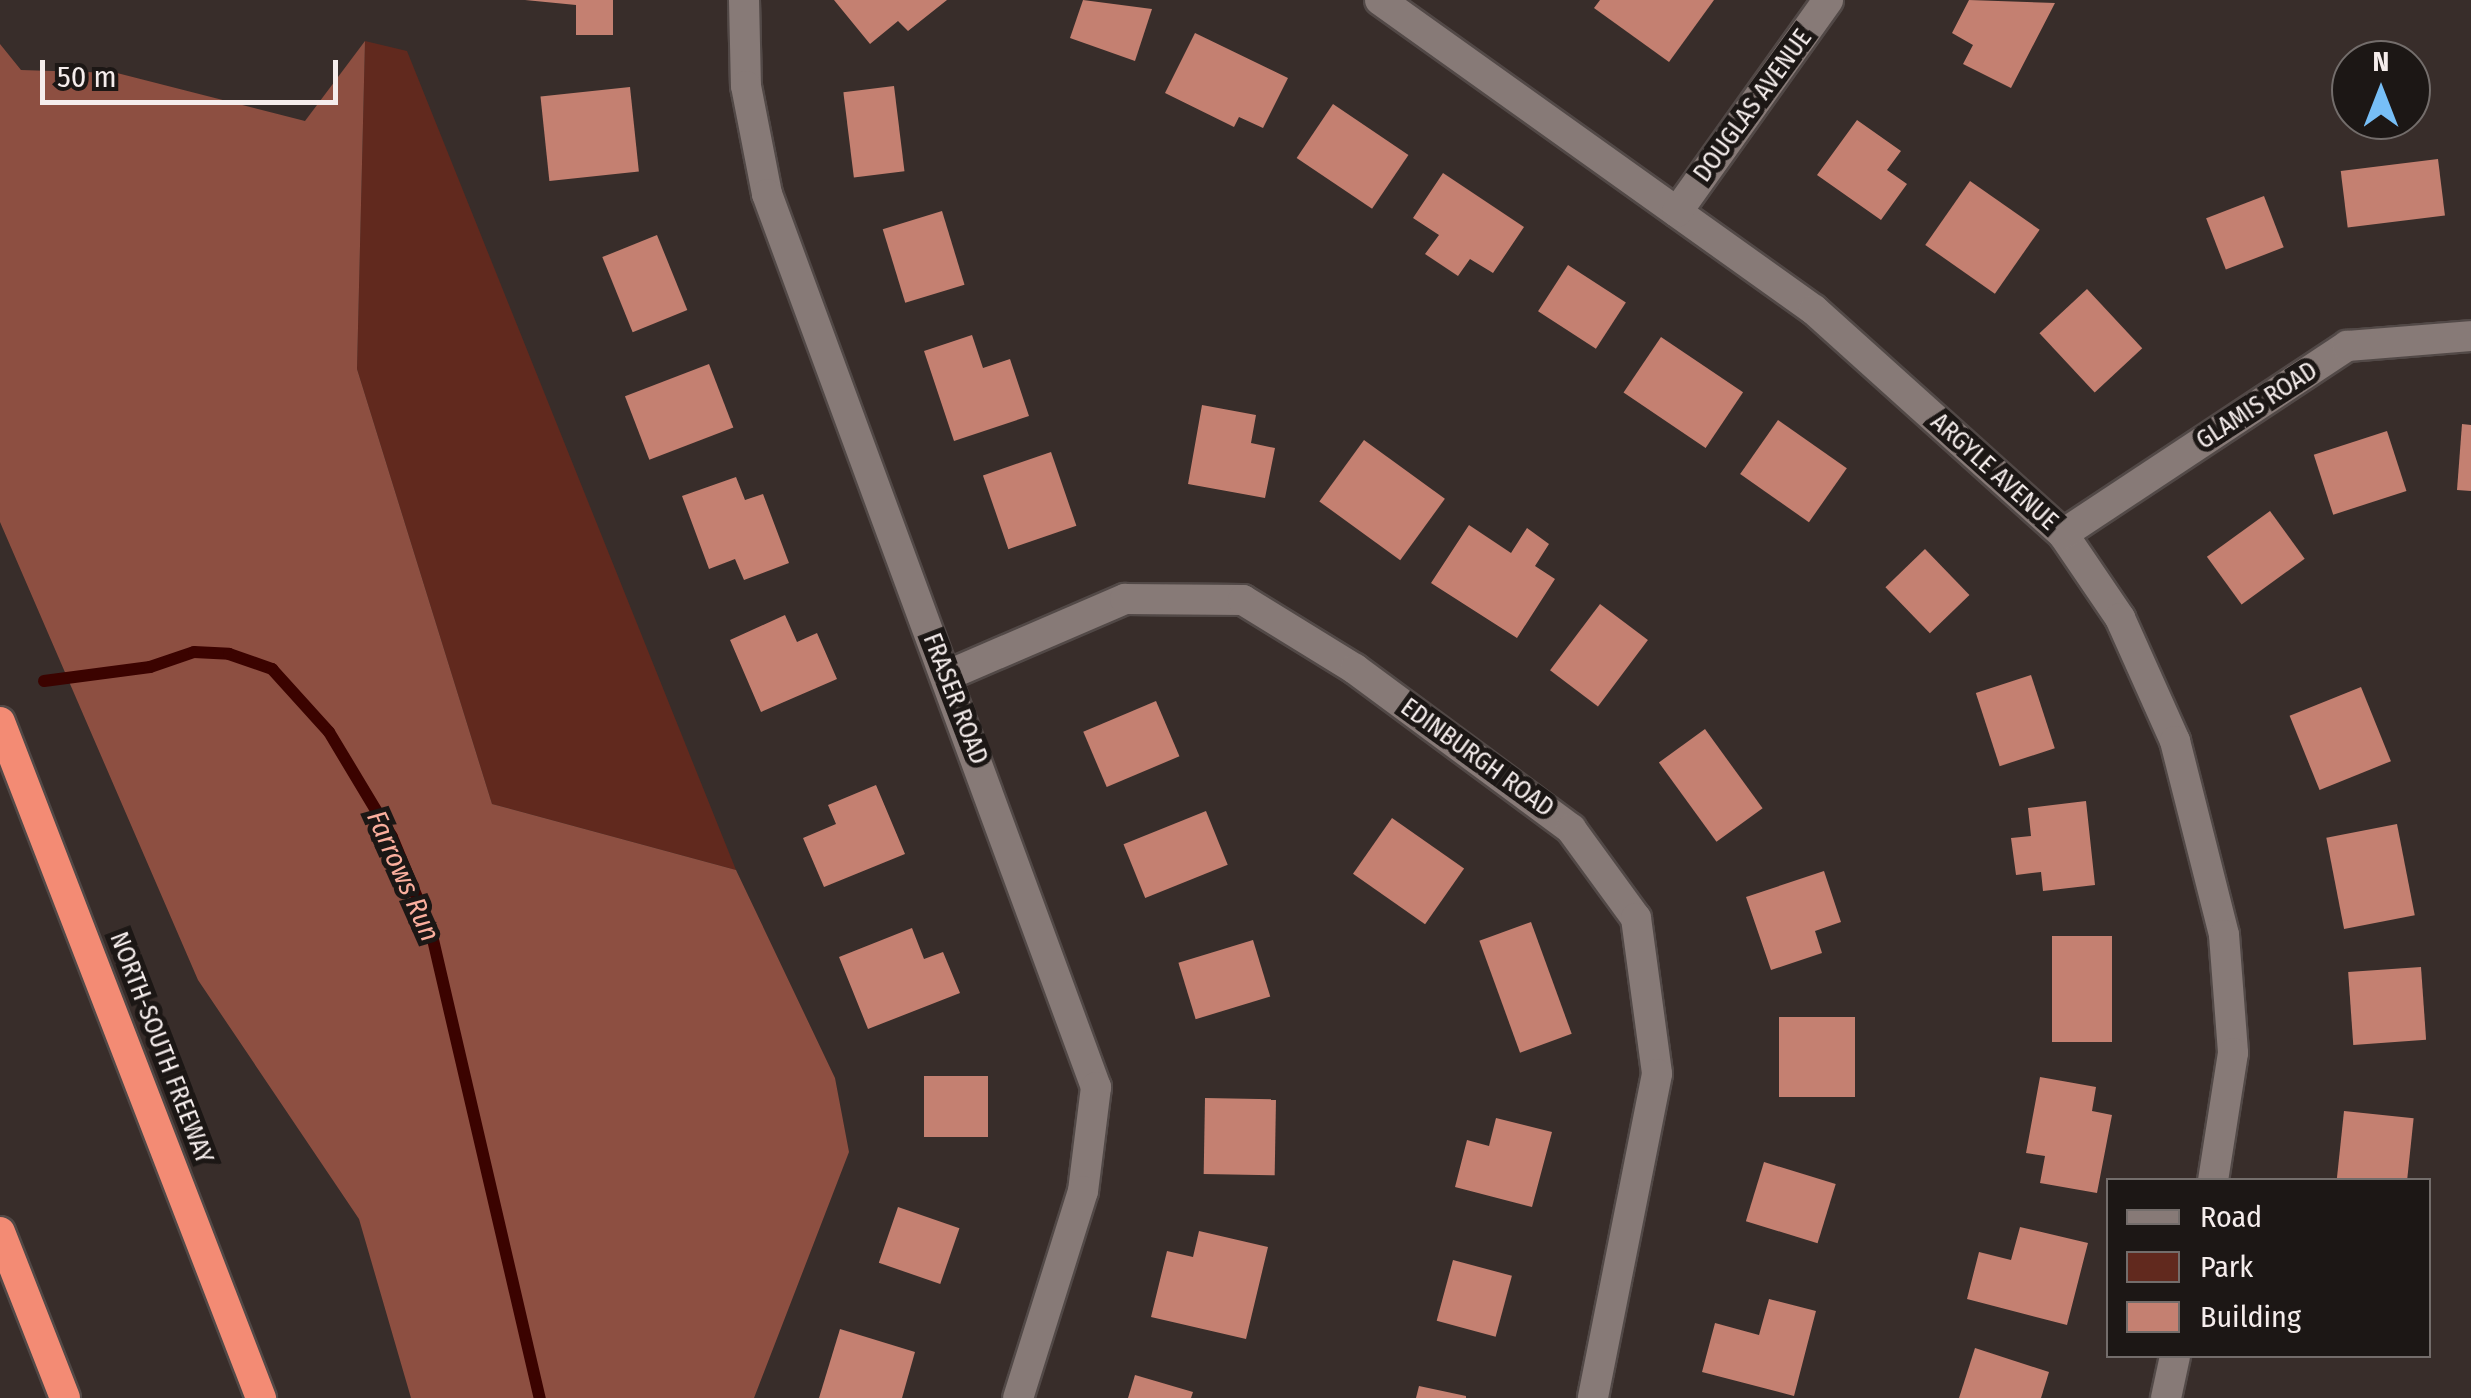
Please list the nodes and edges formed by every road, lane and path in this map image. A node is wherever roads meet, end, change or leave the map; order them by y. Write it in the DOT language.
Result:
graph roads {
  1 [pos="744,0"];
  2 [pos="1380,0"];
  3 [pos="1828,0"];
  4 [pos="1677,212"];
  5 [pos="2471,336"];
  6 [pos="2063,534"];
  7 [pos="946,676"];
  8 [pos="0,722"];
  9 [pos="2213,1178"];
  10 [pos="0,1232"];
  11 [pos="2176,1358"];
  12 [pos="2170,1397"];
  13 [pos="64,1398"];
  14 [pos="261,1398"];
  15 [pos="1018,1398"];
  16 [pos="1593,1398"];
  1 -- 7 [label="street, FRASER ROAD"];
  2 -- 4 [label="street, ARGYLE AVENUE"];
  3 -- 4 [label="street, DOUGLAS AVENUE"];
  4 -- 6 [label="street, ARGYLE AVENUE"];
  5 -- 6 [label="street, GLAMIS ROAD"];
  6 -- 9 [label="street, ARGYLE AVENUE"];
  7 -- 15 [label="street, FRASER ROAD"];
  7 -- 16 [label="street, EDINBURGH ROAD"];
  8 -- 14 [label="highway, NORTH-SOUTH FREEWAY"];
  10 -- 13 [label="highway"];
  11 -- 12 [label="street"];
}
